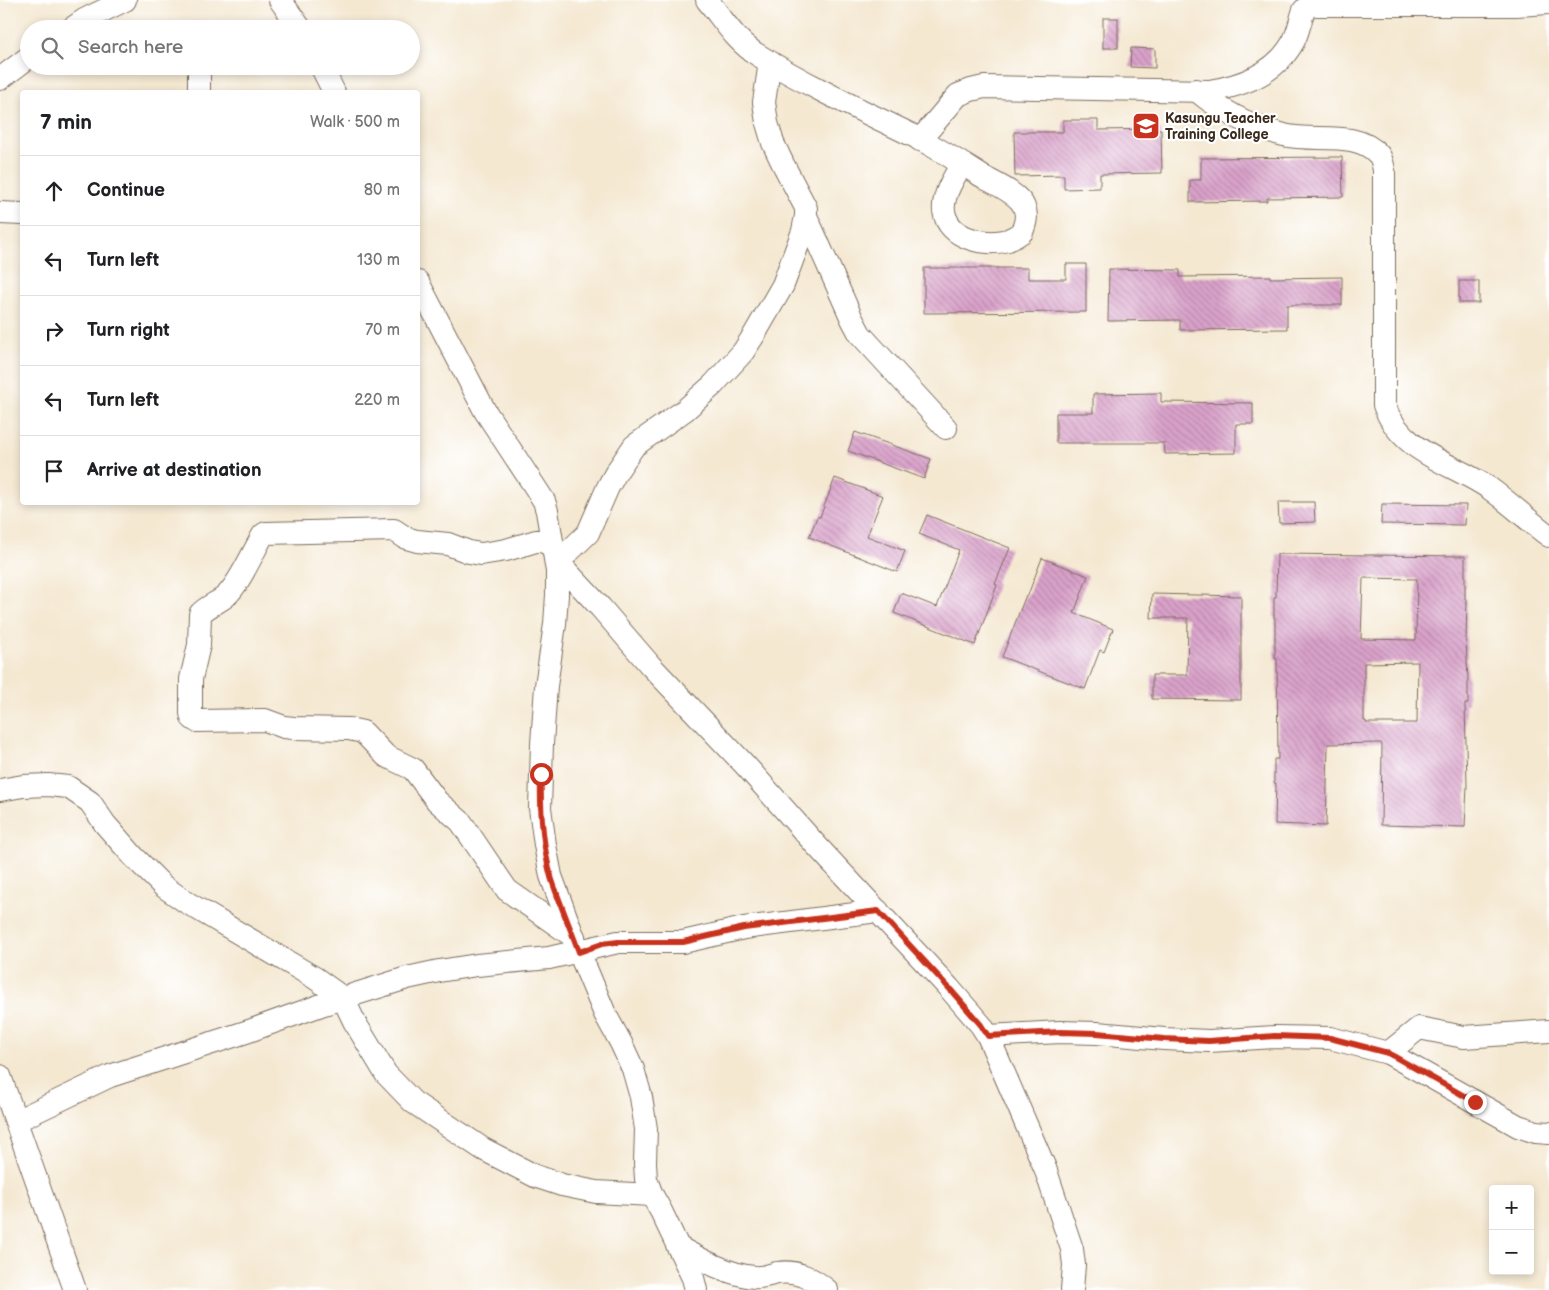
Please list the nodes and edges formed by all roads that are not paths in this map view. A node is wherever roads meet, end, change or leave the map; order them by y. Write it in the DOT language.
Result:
graph roads {
  1 [pos="125,0"];
  2 [pos="280,0"];
  3 [pos="707,0"];
  4 [pos="1549,3"];
  5 [pos="84,20"];
  6 [pos="294,20"];
  7 [pos="770,62"];
  8 [pos="20,64"];
  9 [pos="199,75"];
  10 [pos="326,75"];
  11 [pos="0,79"];
  12 [pos="199,90"];
  13 [pos="333,90"];
  14 [pos="1196,90"];
  15 [pos="920,140"];
  16 [pos="962,164"];
  17 [pos="0,213"];
  18 [pos="20,214"];
  19 [pos="806,216"];
  20 [pos="420,286"];
  21 [pos="946,428"];
  22 [pos="1549,536"];
  23 [pos="555,557"];
  24 [pos="0,790"];
  25 [pos="878,911"];
  26 [pos="576,944"];
  27 [pos="343,998"];
  28 [pos="1549,1031"];
  29 [pos="988,1036"];
  30 [pos="1388,1053"];
  31 [pos="0,1076"];
  32 [pos="16,1121"];
  33 [pos="1549,1133"];
  34 [pos="652,1196"];
  35 [pos="678,1247"];
  36 [pos="75,1290"];
  37 [pos="696,1290"];
  38 [pos="827,1290"];
  39 [pos="1072,1290"];
  1 -- 5 [label="street"];
  2 -- 6 [label="street"];
  3 -- 7 [label="street"];
  4 -- 14 [label="street"];
  7 -- 15 [label="street"];
  7 -- 19 [label="street"];
  8 -- 11 [label="street"];
  9 -- 12 [label="street"];
  10 -- 13 [label="street"];
  14 -- 15 [label="street"];
  14 -- 22 [label="street"];
  15 -- 16 [label="street"];
  17 -- 18 [label="street"];
  19 -- 21 [label="street"];
  19 -- 23 [label="street"];
  20 -- 23 [label="street"];
  23 -- 25 [label="street"];
  23 -- 26 [label="street"];
  23 -- 26 [label="street"];
  24 -- 27 [label="street"];
  25 -- 26 [label="street"];
  25 -- 29 [label="street"];
  26 -- 27 [label="street"];
  26 -- 34 [label="street"];
  27 -- 32 [label="street"];
  27 -- 34 [label="street"];
  28 -- 30 [label="street"];
  29 -- 30 [label="street"];
  29 -- 39 [label="street"];
  30 -- 33 [label="street"];
  31 -- 32 [label="street"];
  32 -- 36 [label="street"];
  34 -- 35 [label="street"];
  35 -- 37 [label="street"];
  35 -- 38 [label="street"];
}
